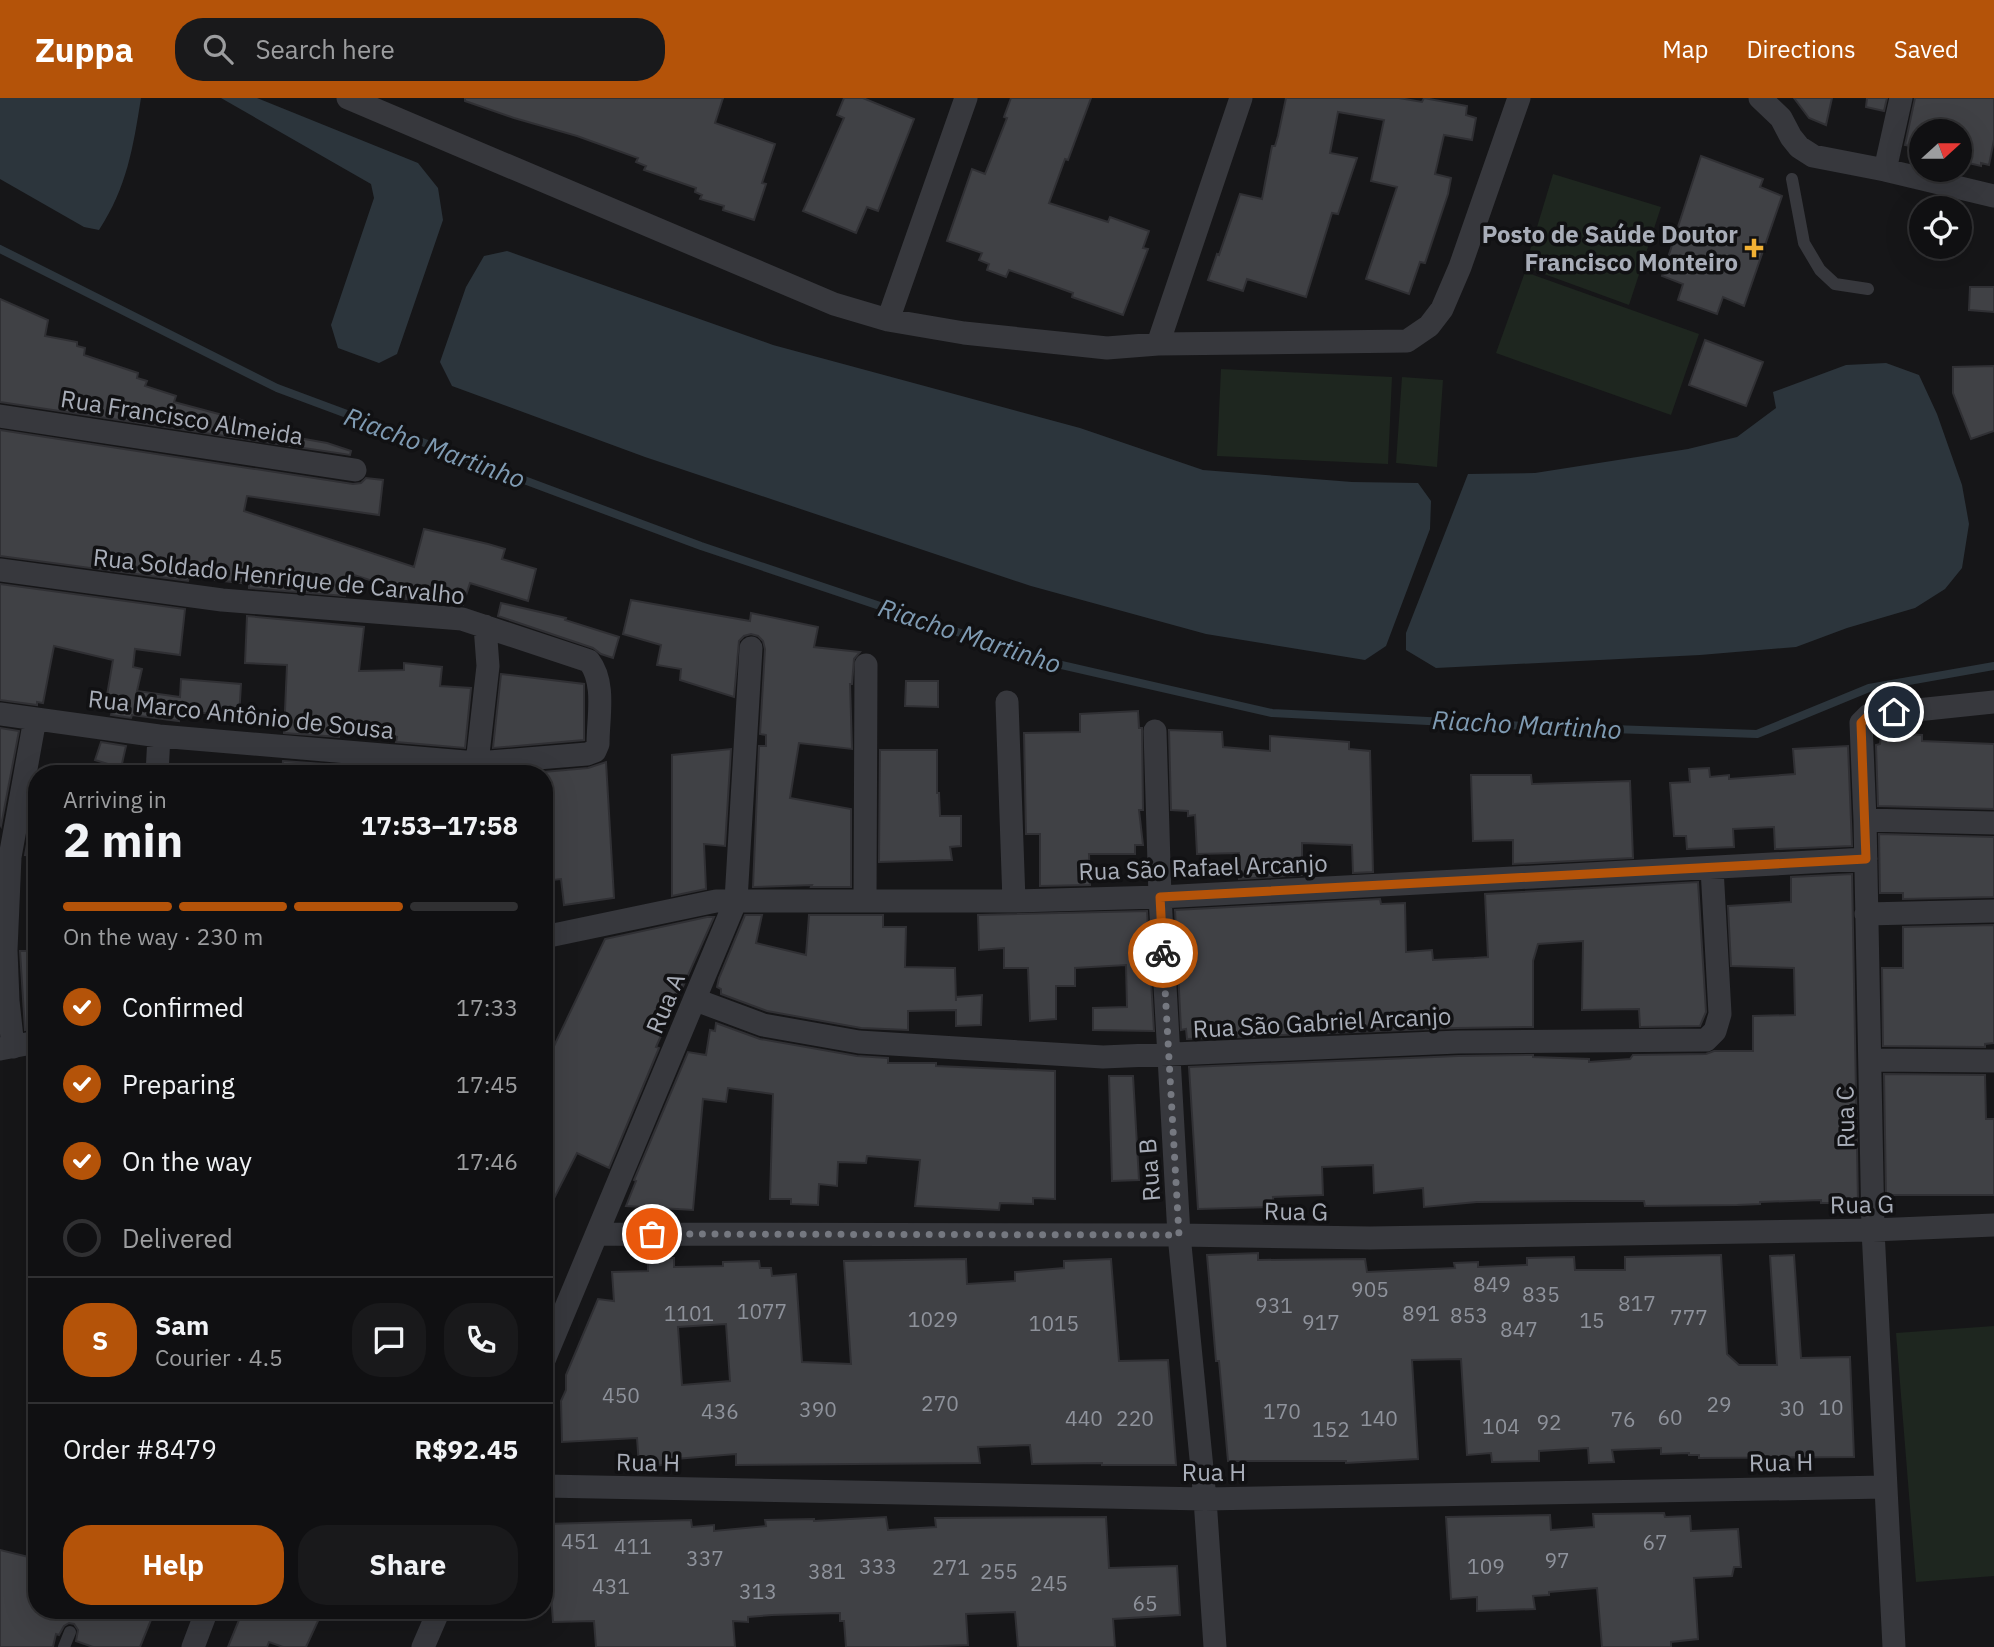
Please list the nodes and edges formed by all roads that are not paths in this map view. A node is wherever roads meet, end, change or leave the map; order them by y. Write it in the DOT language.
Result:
graph roads {
  1 [pos="348,98"];
  2 [pos="966,98"];
  3 [pos="1241,98"];
  4 [pos="1519,98"];
  5 [pos="1760,98"];
  6 [pos="1901,98"];
  7 [pos="1783,108"];
  8 [pos="1885,170"];
  9 [pos="1792,179"];
  10 [pos="1994,196"];
  11 [pos="1868,289"];
  12 [pos="888,320"];
  13 [pos="1158,344"];
  14 [pos="0,416"];
  15 [pos="355,470"];
  16 [pos="0,570"];
  17 [pos="485,626"];
  18 [pos="751,648"];
  19 [pos="589,660"];
  20 [pos="866,665"];
  21 [pos="1007,702"];
  22 [pos="1994,702"];
  23 [pos="0,714"];
  24 [pos="35,719"];
  25 [pos="1155,731"];
  26 [pos="159,736"];
  27 [pos="157,765"];
  28 [pos="445,765"];
  29 [pos="475,765"];
  30 [pos="499,765"];
  31 [pos="1865,820"];
  32 [pos="1994,823"];
  33 [pos="5,856"];
  34 [pos="1866,859"];
  35 [pos="1712,868"];
  36 [pos="1160,897"];
  37 [pos="736,900"];
  38 [pos="865,900"];
  39 [pos="1014,901"];
  40 [pos="1994,911"];
  41 [pos="1866,914"];
  42 [pos="553,934"];
  43 [pos="696,1000"];
  44 [pos="28,1044"];
  45 [pos="7,1048"];
  46 [pos="1168,1056"];
  47 [pos="1870,1060"];
  48 [pos="1994,1062"];
  49 [pos="1994,1225"];
  50 [pos="1873,1230"];
  51 [pos="597,1234"];
  52 [pos="1179,1235"];
  53 [pos="553,1339"];
  54 [pos="553,1486"];
  55 [pos="1885,1487"];
  56 [pos="1205,1499"];
  57 [pos="204,1619"];
  58 [pos="435,1619"];
  59 [pos="69,1632"];
  60 [pos="64,1647"];
  61 [pos="193,1647"];
  62 [pos="423,1647"];
  63 [pos="1215,1647"];
  64 [pos="1894,1647"];
  1 -- 12 [label="street"];
  2 -- 12 [label="street"];
  3 -- 13 [label="street"];
  4 -- 13 [label="street"];
  5 -- 7 [label="street"];
  6 -- 8 [label="street"];
  7 -- 8 [label="street"];
  8 -- 10 [label="street"];
  9 -- 11 [label="lane"];
  12 -- 13 [label="street"];
  14 -- 15 [label="street, Rua Francisco Almeida"];
  16 -- 17 [label="street, Rua Soldado Henrique de Carvalho"];
  17 -- 19 [label="street, Rua Soldado Henrique de Carvalho"];
  17 -- 29 [label="street"];
  18 -- 37 [label="street, Rua A"];
  19 -- 30 [label="street, Rua Marco Antônio de Sousa"];
  20 -- 38 [label="street"];
  21 -- 39 [label="street"];
  22 -- 31 [label="street, Rua C"];
  23 -- 24 [label="street, Rua Marco Antônio de Sousa"];
  24 -- 26 [label="street, Rua Marco Antônio de Sousa"];
  24 -- 33 [label="street"];
  25 -- 36 [label="street, Rua B"];
  26 -- 27 [label="street"];
  26 -- 28 [label="street, Rua Marco Antônio de Sousa"];
  31 -- 32 [label="street"];
  31 -- 34 [label="street, Rua C"];
  33 -- 45 [label="street"];
  34 -- 35 [label="street, Rua São Rafael Arcanjo"];
  34 -- 41 [label="street, Rua C"];
  35 -- 36 [label="street, Rua São Rafael Arcanjo"];
  35 -- 46 [label="street, Rua São Gabriel Arcanjo"];
  36 -- 39 [label="street, Rua São Rafael Arcanjo"];
  36 -- 46 [label="street, Rua B"];
  37 -- 38 [label="street, Rua São Rafael Arcanjo"];
  37 -- 42 [label="street, Rua São Rafael Arcanjo"];
  37 -- 43 [label="street, Rua A"];
  38 -- 39 [label="street, Rua São Rafael Arcanjo"];
  40 -- 41 [label="street"];
  41 -- 47 [label="street, Rua C"];
  43 -- 46 [label="street, Rua São Gabriel Arcanjo"];
  43 -- 51 [label="street, Rua A"];
  44 -- 45 [label="street"];
  46 -- 52 [label="street, Rua B"];
  47 -- 48 [label="street"];
  47 -- 50 [label="street, Rua C"];
  49 -- 50 [label="street, Rua G"];
  50 -- 52 [label="street, Rua G"];
  50 -- 55 [label="street, Rua C"];
  51 -- 52 [label="street, Rua G"];
  51 -- 53 [label="street, Rua A"];
  52 -- 56 [label="street, Rua B"];
  54 -- 56 [label="street, Rua H"];
  55 -- 56 [label="street, Rua H"];
  55 -- 64 [label="street, Rua C"];
  56 -- 63 [label="street, Rua B"];
  57 -- 61 [label="street"];
  58 -- 62 [label="street"];
  59 -- 60 [label="lane"];
}
